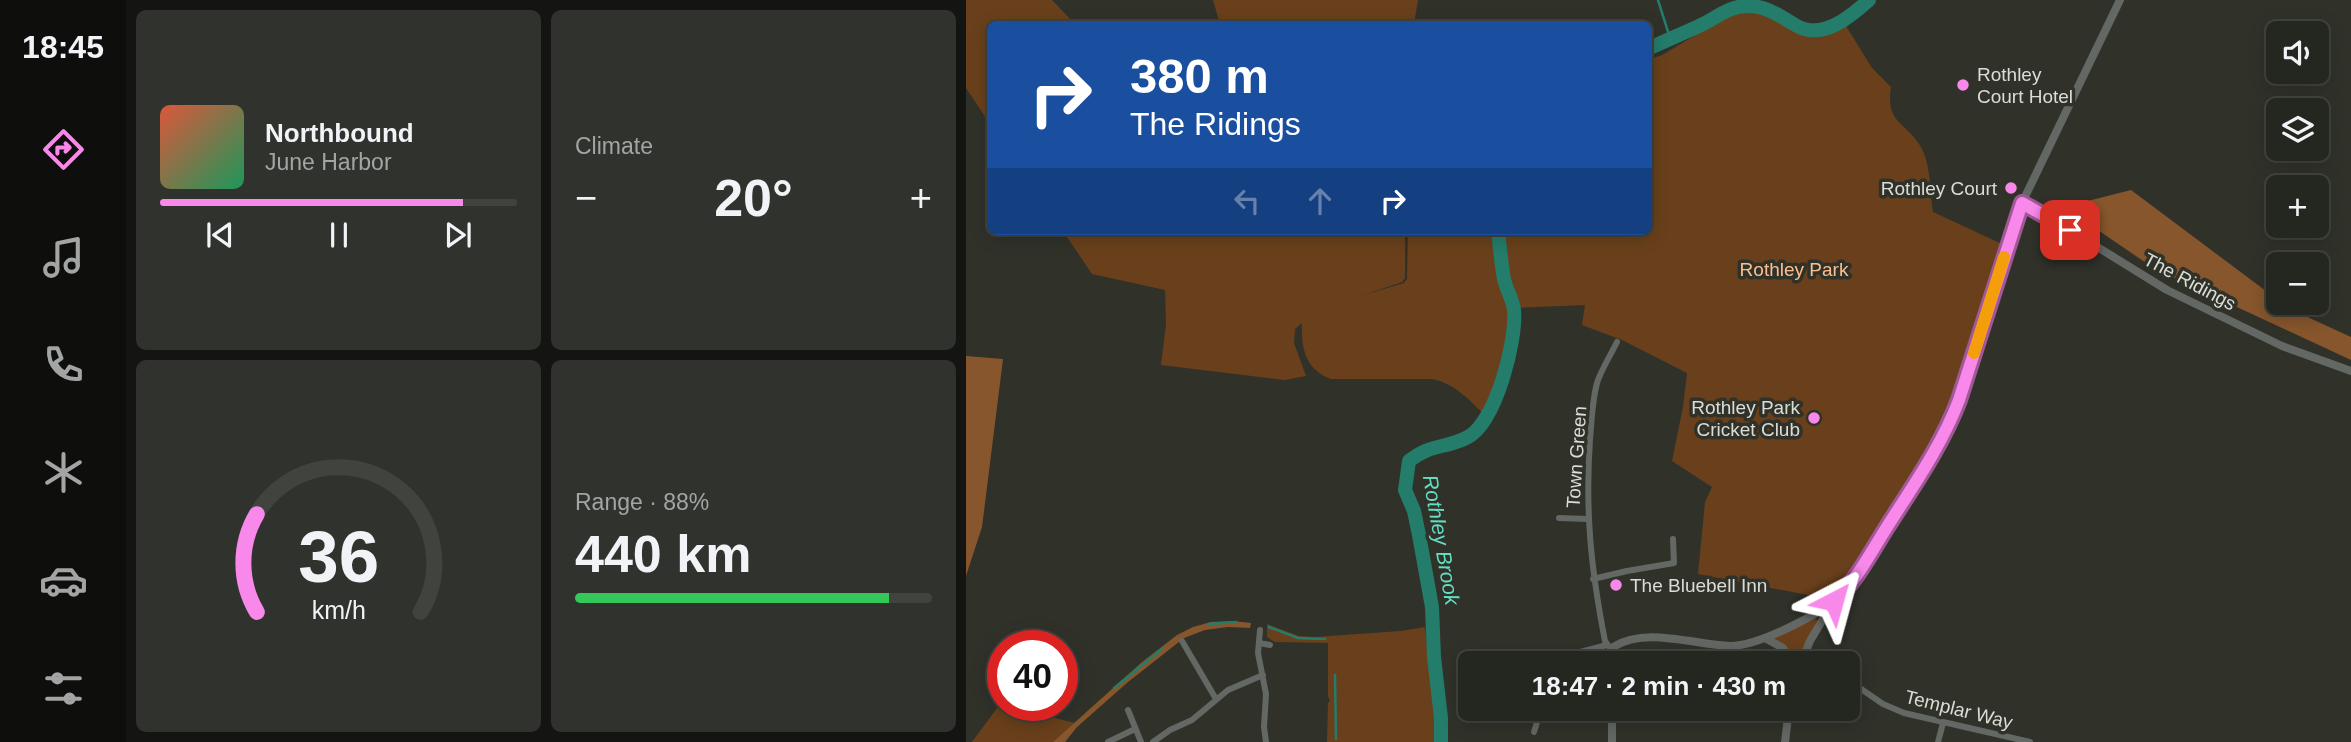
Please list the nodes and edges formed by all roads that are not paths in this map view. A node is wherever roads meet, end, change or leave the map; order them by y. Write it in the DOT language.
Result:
graph roads {
  1 [pos="2120,0"];
  2 [pos="2022,203"];
  3 [pos="1617,342"];
  4 [pos="2351,371"];
  5 [pos="1559,517"];
  6 [pos="1587,519"];
  7 [pos="1673,539"];
  8 [pos="1593,579"];
  9 [pos="1834,601"];
  10 [pos="1260,630"];
  11 [pos="1765,638"];
  12 [pos="1182,641"];
  13 [pos="1259,643"];
  14 [pos="1270,645"];
  15 [pos="1609,647"];
  16 [pos="1589,651"];
  17 [pos="1609,651"];
  18 [pos="1784,651"];
  19 [pos="1806,651"];
  20 [pos="1263,675"];
  21 [pos="1860,688"];
  22 [pos="1216,699"];
  23 [pos="1129,710"];
  24 [pos="1537,721"];
  25 [pos="1612,721"];
  26 [pos="1788,721"];
  27 [pos="1943,723"];
  28 [pos="1135,729"];
  29 [pos="1534,732"];
  30 [pos="1108,742"];
  31 [pos="1141,742"];
  32 [pos="1153,742"];
  33 [pos="1266,742"];
  34 [pos="1612,742"];
  35 [pos="1785,742"];
  36 [pos="1938,742"];
  37 [pos="2030,742"];
  1 -- 2 [label="street"];
  2 -- 4 [label="street, The Ridings"];
  2 -- 9 [label="street"];
  3 -- 6 [label="street, Town Green"];
  5 -- 6 [label="street"];
  6 -- 8 [label="street, Town Green"];
  7 -- 8 [label="street"];
  8 -- 15 [label="street, Town Green"];
  9 -- 11 [label="street"];
  9 -- 19 [label="street"];
  10 -- 13 [label="street"];
  11 -- 15 [label="street"];
  11 -- 18 [label="street"];
  12 -- 22 [label="street"];
  13 -- 14 [label="street"];
  13 -- 20 [label="street"];
  15 -- 16 [label="street"];
  15 -- 17 [label="street"];
  20 -- 22 [label="street"];
  20 -- 33 [label="street"];
  21 -- 27 [label="street, Templar Way"];
  22 -- 32 [label="street"];
  23 -- 28 [label="street"];
  24 -- 29 [label="street"];
  25 -- 34 [label="street"];
  26 -- 35 [label="street"];
  27 -- 36 [label="street"];
  27 -- 37 [label="street, Templar Way"];
  28 -- 30 [label="street"];
  28 -- 31 [label="street"];
}
